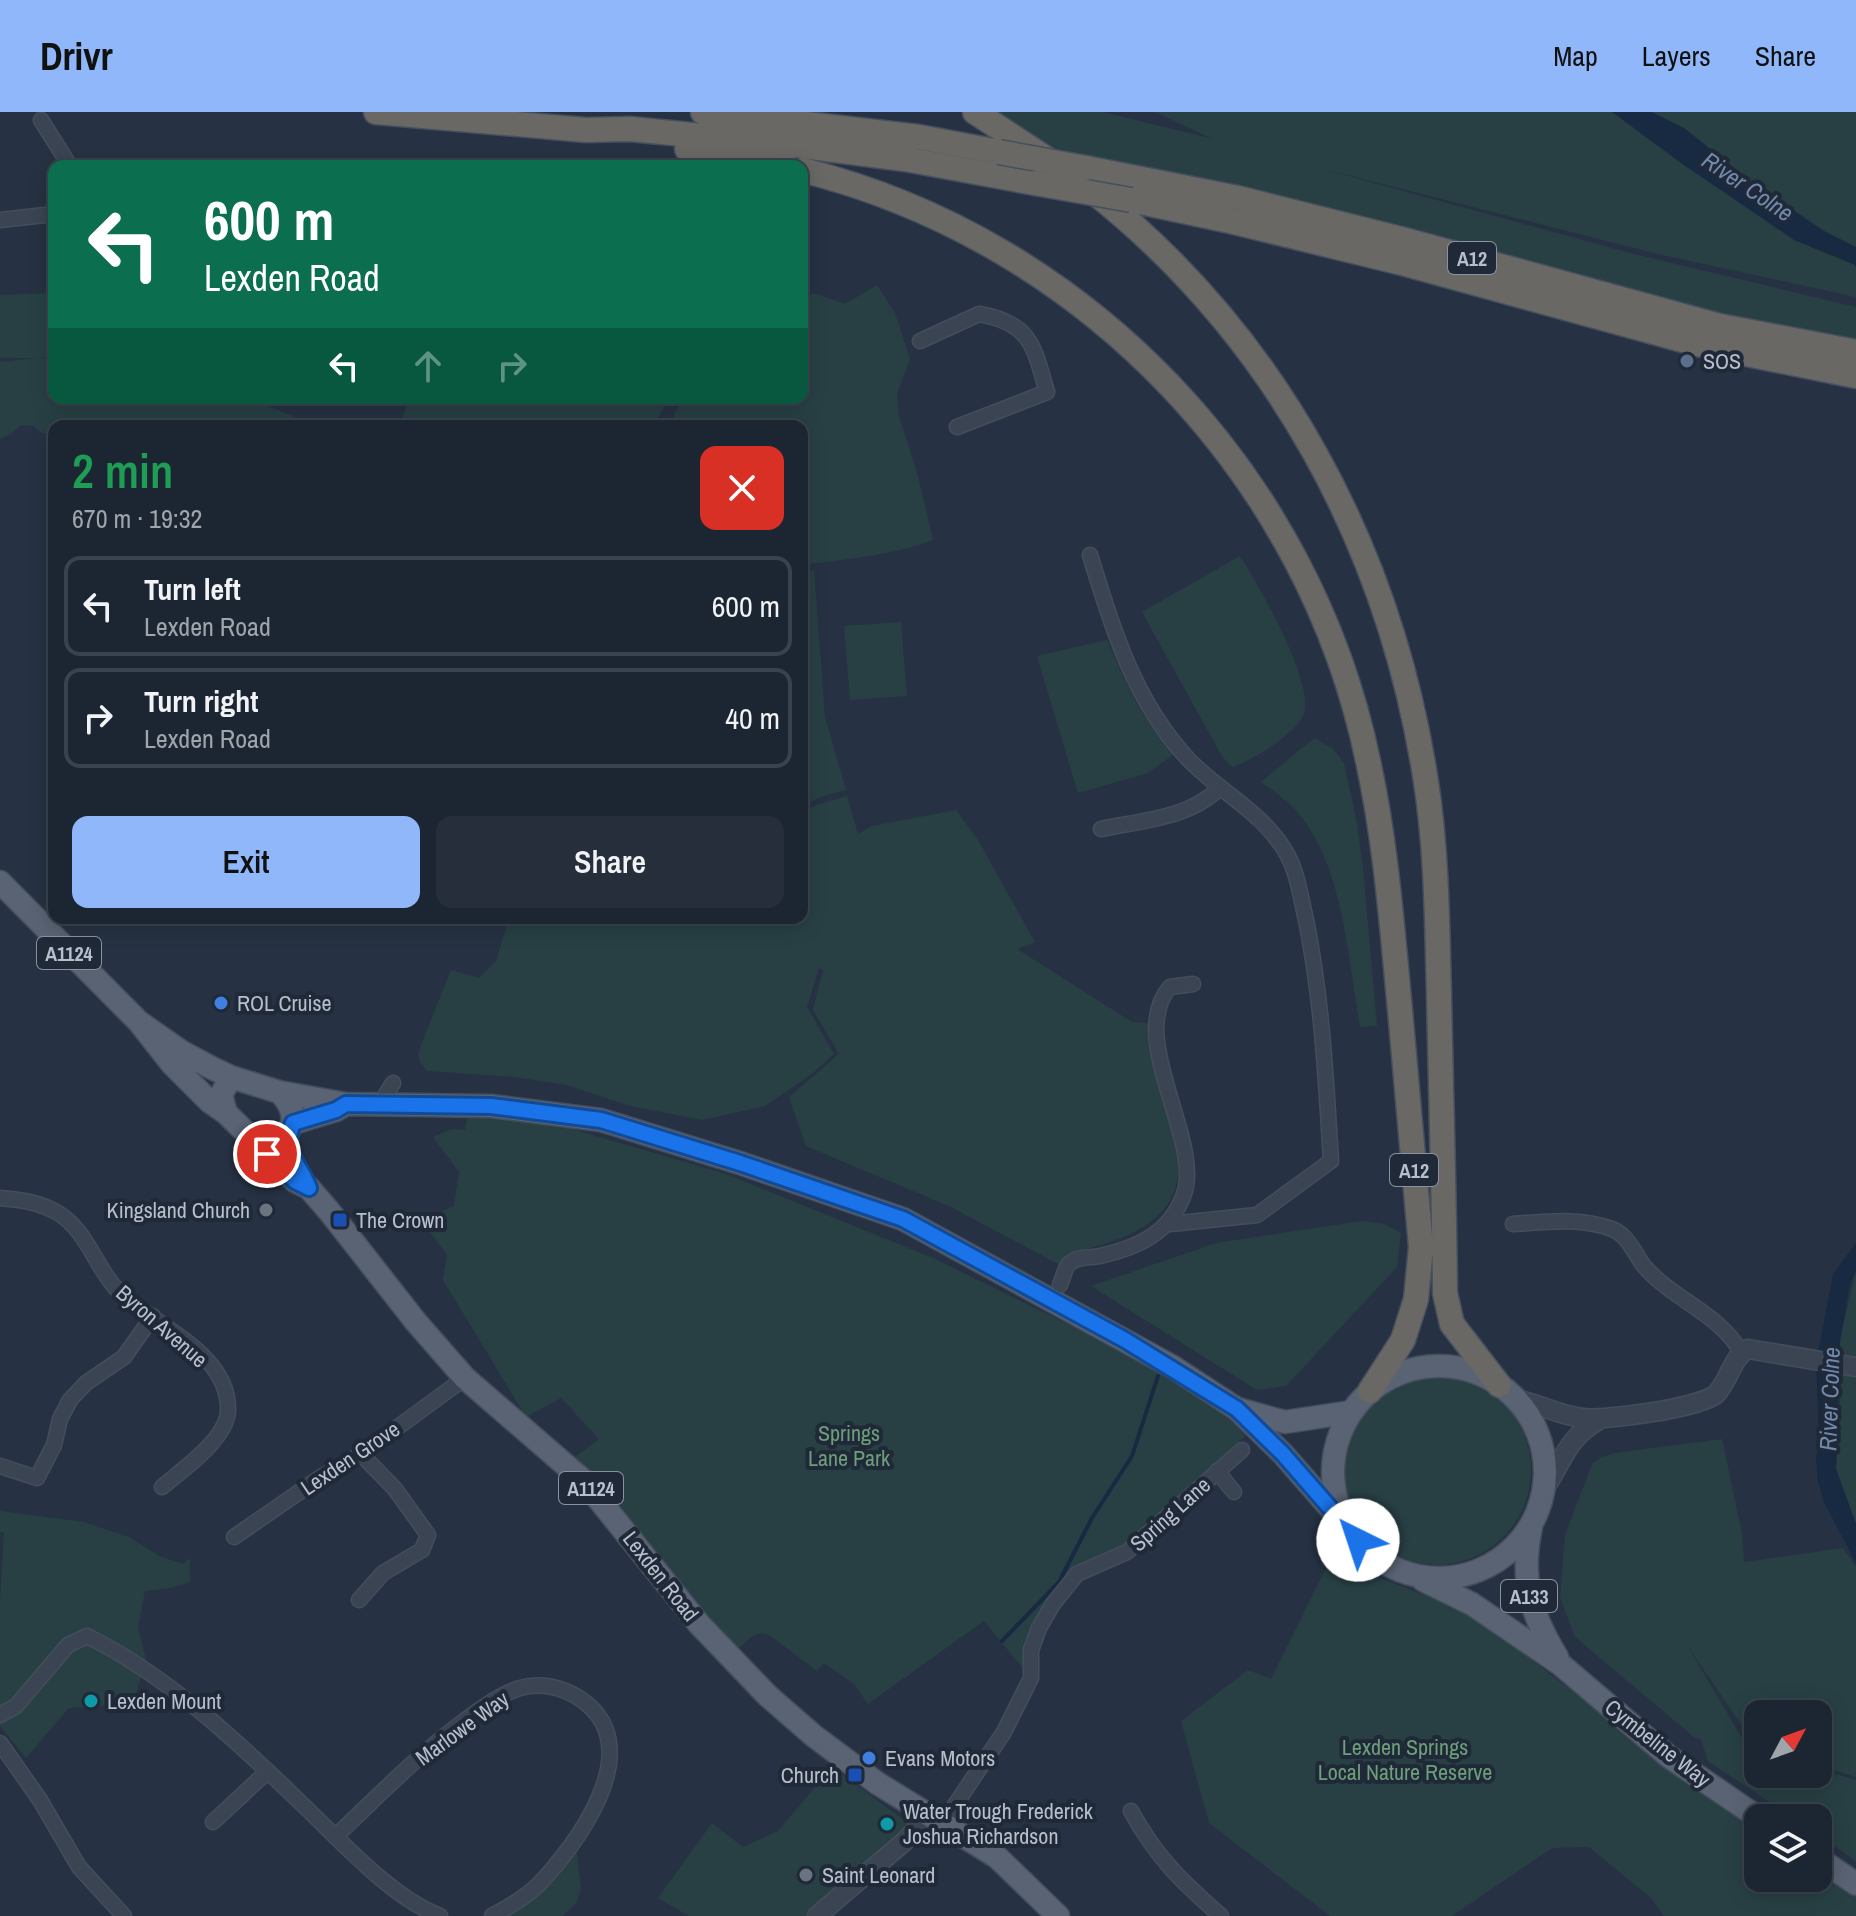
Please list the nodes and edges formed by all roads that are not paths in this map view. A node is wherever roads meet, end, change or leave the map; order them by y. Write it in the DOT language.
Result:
graph roads {
  1 [pos="376,112"];
  2 [pos="703,112"];
  3 [pos="975,112"];
  4 [pos="41,120"];
  5 [pos="586,130"];
  6 [pos="66,160"];
  7 [pos="753,160"];
  8 [pos="808,172"];
  9 [pos="48,215"];
  10 [pos="0,220"];
  11 [pos="920,341"];
  12 [pos="1856,352"];
  13 [pos="1856,376"];
  14 [pos="957,427"];
  15 [pos="1090,555"];
  16 [pos="1219,788"];
  17 [pos="1101,829"];
  18 [pos="0,882"];
  19 [pos="1193,984"];
  20 [pos="139,1022"];
  21 [pos="231,1077"];
  22 [pos="279,1092"];
  23 [pos="346,1104"];
  24 [pos="226,1113"];
  25 [pos="291,1128"];
  26 [pos="259,1144"];
  27 [pos="309,1188"];
  28 [pos="0,1198"];
  29 [pos="1170,1224"];
  30 [pos="1513,1224"];
  31 [pos="1060,1285"];
  32 [pos="153,1316"];
  33 [pos="1741,1352"];
  34 [pos="1851,1366"];
  35 [pos="465,1378"];
  36 [pos="1370,1391"];
  37 [pos="1508,1392"];
  38 [pos="1237,1409"];
  39 [pos="1351,1412"];
  40 [pos="1599,1420"];
  41 [pos="1242,1450"];
  42 [pos="361,1454"];
  43 [pos="0,1466"];
  44 [pos="1217,1471"];
  45 [pos="162,1487"];
  46 [pos="1234,1492"];
  47 [pos="1542,1492"];
  48 [pos="1533,1522"];
  49 [pos="234,1537"];
  50 [pos="1358,1540"];
  51 [pos="1411,1574"];
  52 [pos="359,1600"];
  53 [pos="1560,1664"];
  54 [pos="0,1715"];
  55 [pos="0,1743"];
  56 [pos="268,1771"];
  57 [pos="1744,1808"];
  58 [pos="1131,1811"];
  59 [pos="936,1819"];
  60 [pos="213,1822"];
  61 [pos="336,1836"];
  62 [pos="1832,1868"];
  63 [pos="1856,1884"];
  64 [pos="124,1916"];
  65 [pos="440,1916"];
  66 [pos="492,1916"];
  67 [pos="817,1916"];
  68 [pos="1058,1916"];
  69 [pos="1221,1916"];
  1 -- 5 [label="highway, A12"];
  2 -- 12 [label="highway, A12, bridge"];
  3 -- 37 [label="highway, A12"];
  4 -- 6 [label="street"];
  5 -- 7 [label="highway, A12"];
  5 -- 13 [label="highway, A12, bridge"];
  8 -- 36 [label="highway, A12"];
  9 -- 10 [label="street"];
  11 -- 14 [label="street"];
  15 -- 16 [label="street"];
  16 -- 17 [label="street"];
  16 -- 29 [label="street"];
  18 -- 20 [label="main road, A1124"];
  19 -- 29 [label="street"];
  20 -- 21 [label="main road, A1124"];
  20 -- 24 [label="main road, A1124"];
  21 -- 22 [label="main road"];
  21 -- 24 [label="main road"];
  22 -- 23 [label="main road"];
  22 -- 25 [label="main road"];
  23 -- 25 [label="main road"];
  23 -- 38 [label="main road"];
  24 -- 26 [label="main road"];
  25 -- 26 [label="main road"];
  25 -- 27 [label="main road, Lexden Road / A1124"];
  26 -- 27 [label="main road, Lexden Road / A1124"];
  27 -- 35 [label="main road, Lexden Road / A1124"];
  28 -- 32 [label="street, Byron Avenue"];
  29 -- 31 [label="street"];
  30 -- 33 [label="street"];
  32 -- 43 [label="street"];
  32 -- 45 [label="street, Byron Avenue"];
  33 -- 34 [label="street"];
  33 -- 40 [label="street"];
  35 -- 42 [label="street, Lexden Grove"];
  35 -- 59 [label="main road, Lexden Road / A1124"];
  36 -- 37 [label="main road"];
  36 -- 39 [label="main road"];
  37 -- 40 [label="street"];
  37 -- 47 [label="main road"];
  38 -- 39 [label="main road"];
  38 -- 50 [label="main road"];
  39 -- 50 [label="main road"];
  40 -- 47 [label="street"];
  41 -- 44 [label="street, Spring Lane"];
  42 -- 49 [label="street, Lexden Grove"];
  42 -- 52 [label="street"];
  44 -- 46 [label="street, Spring Lane"];
  44 -- 59 [label="street, Spring Lane"];
  47 -- 48 [label="main road"];
  48 -- 51 [label="main road"];
  48 -- 53 [label="main road, Cymbeline Way / A133"];
  50 -- 51 [label="main road"];
  51 -- 53 [label="main road, Cymbeline Way / A133"];
  53 -- 57 [label="main road, Cymbeline Way / A133"];
  54 -- 56 [label="street"];
  55 -- 64 [label="street"];
  56 -- 60 [label="street"];
  56 -- 61 [label="street"];
  58 -- 69 [label="street"];
  59 -- 67 [label="street"];
  59 -- 68 [label="main road, Lexden Road / A1124"];
  61 -- 65 [label="street"];
  61 -- 66 [label="street, Marlowe Way"];
  62 -- 63 [label="main road"];
}
